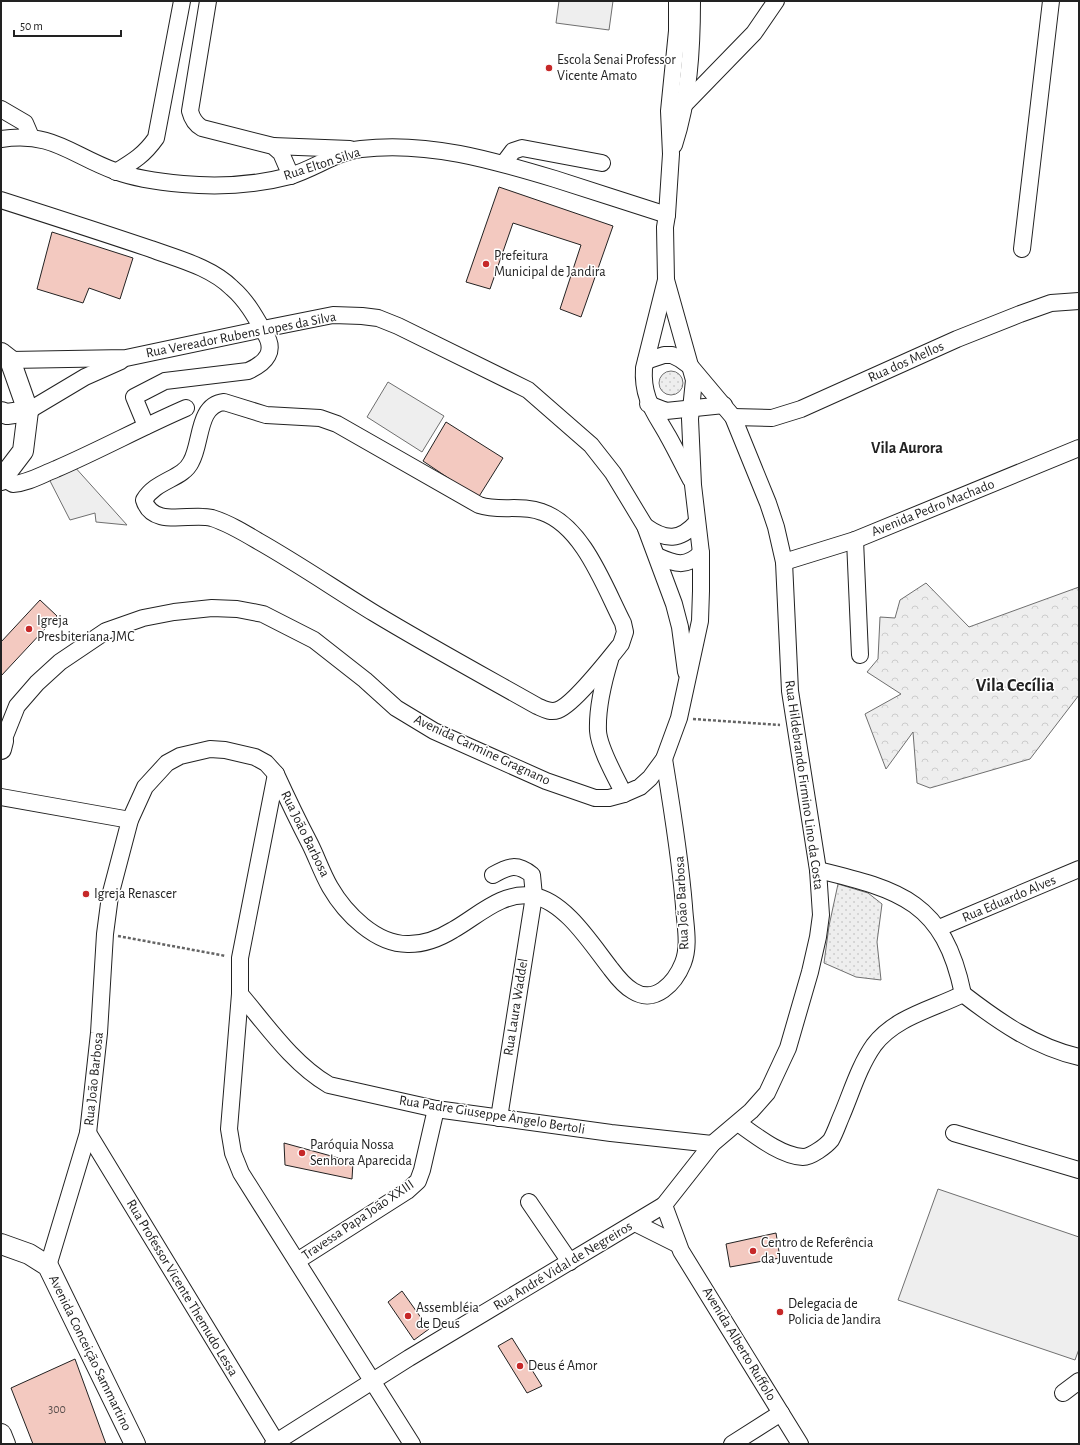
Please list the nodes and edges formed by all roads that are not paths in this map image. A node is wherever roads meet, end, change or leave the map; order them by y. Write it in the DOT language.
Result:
graph roads {
  1 [pos="182,1"];
  2 [pos="208,1"];
  3 [pos="677,1"];
  4 [pos="692,1"];
  5 [pos="776,1"];
  6 [pos="1051,1"];
  7 [pos="685,104"];
  8 [pos="1,109"];
  9 [pos="669,111"];
  10 [pos="31,137"];
  11 [pos="1,139"];
  12 [pos="273,146"];
  13 [pos="359,149"];
  14 [pos="671,154"];
  15 [pos="504,163"];
  16 [pos="602,163"];
  17 [pos="116,172"];
  18 [pos="291,176"];
  19 [pos="1,200"];
  20 [pos="667,215"];
  21 [pos="1022,249"];
  22 [pos="666,280"];
  23 [pos="1079,302"];
  24 [pos="263,329"];
  25 [pos="4,358"];
  26 [pos="126,358"];
  27 [pos="646,361"];
  28 [pos="691,367"];
  29 [pos="648,404"];
  30 [pos="186,408"];
  31 [pos="690,410"];
  32 [pos="28,411"];
  33 [pos="729,411"];
  34 [pos="1,412"];
  35 [pos="146,426"];
  36 [pos="1079,448"];
  37 [pos="2,479"];
  38 [pos="693,485"];
  39 [pos="698,522"];
  40 [pos="645,526"];
  41 [pos="855,540"];
  42 [pos="701,553"];
  43 [pos="657,556"];
  44 [pos="784,562"];
  45 [pos="860,655"];
  46 [pos="612,656"];
  47 [pos="686,677"];
  48 [pos="2,743"];
  49 [pos="664,759"];
  50 [pos="276,774"];
  51 [pos="624,794"];
  52 [pos="1,797"];
  53 [pos="130,820"];
  54 [pos="1079,869"];
  55 [pos="818,870"];
  56 [pos="493,876"];
  57 [pos="534,896"];
  58 [pos="939,928"];
  59 [pos="240,994"];
  60 [pos="963,994"];
  61 [pos="1079,1057"];
  62 [pos="436,1109"];
  63 [pos="499,1118"];
  64 [pos="738,1123"];
  65 [pos="954,1132"];
  66 [pos="88,1134"];
  67 [pos="712,1144"];
  68 [pos="1079,1170"];
  69 [pos="529,1202"];
  70 [pos="664,1205"];
  71 [pos="635,1223"];
  72 [pos="1,1244"];
  73 [pos="677,1244"];
  74 [pos="297,1262"];
  75 [pos="570,1262"];
  76 [pos="48,1266"];
  77 [pos="373,1381"];
  78 [pos="1079,1381"];
  79 [pos="1063,1393"];
  80 [pos="781,1413"];
  81 [pos="1,1434"];
  82 [pos="275,1443"];
  83 [pos="5,1444"];
  84 [pos="135,1444"];
  85 [pos="412,1444"];
  86 [pos="732,1444"];
  87 [pos="800,1444"];
  1 -- 17 [label="street"];
  2 -- 12 [label="street"];
  3 -- 9 [label="street, Avenida Carmine Gragnano"];
  4 -- 7 [label="street, Avenida Carmine Gragnano"];
  5 -- 7 [label="street"];
  6 -- 21 [label="street"];
  7 -- 9 [label="street"];
  7 -- 14 [label="street, Avenida Carmine Gragnano"];
  8 -- 10 [label="street"];
  9 -- 14 [label="street, Avenida Carmine Gragnano"];
  10 -- 11 [label="street, Rua Elton Silva"];
  10 -- 17 [label="street, Rua Elton Silva"];
  12 -- 13 [label="street"];
  12 -- 18 [label="street"];
  13 -- 15 [label="street, Rua Elton Silva"];
  13 -- 18 [label="street, Rua Elton Silva"];
  14 -- 20 [label="street, Avenida Carmine Gragnano"];
  15 -- 16 [label="street"];
  15 -- 20 [label="street, Rua Elton Silva"];
  17 -- 18 [label="street, Rua Elton Silva"];
  19 -- 24 [label="street"];
  20 -- 22 [label="street, Avenida Carmine Gragnano"];
  22 -- 27 [label="street, Avenida Carmine Gragnano"];
  22 -- 28 [label="street, Avenida Carmine Gragnano"];
  23 -- 33 [label="street, Rua dos Mellos"];
  24 -- 26 [label="street, Rua Vereador Rubens Lopes da Silva"];
  24 -- 35 [label="street"];
  24 -- 40 [label="street, Rua Vereador Rubens Lopes da Silva"];
  25 -- 26 [label="street, Rua Vereador Rubens Lopes da Silva"];
  25 -- 32 [label="main road, Rua Vereador Rubens Lopes da Silva"];
  26 -- 32 [label="street, Rua Vereador Rubens Lopes da Silva"];
  27 -- 28 [label="street"];
  27 -- 29 [label="street, Avenida Carmine Gragnano"];
  28 -- 31 [label="street, Avenida Carmine Gragnano"];
  28 -- 33 [label="street, Rua Hildebrando Firmino Lino da Costa"];
  29 -- 31 [label="street"];
  29 -- 38 [label="street, Avenida Carmine Gragnano"];
  30 -- 35 [label="street"];
  31 -- 33 [label="street, Rua dos Mellos"];
  31 -- 38 [label="street, Avenida Carmine Gragnano"];
  32 -- 34 [label="main road, Rua Vereador Rubens Lopes da Silva"];
  32 -- 37 [label="main road, Rua Vereador Rubens Lopes da Silva"];
  33 -- 44 [label="street, Rua Hildebrando Firmino Lino da Costa"];
  35 -- 37 [label="street"];
  36 -- 41 [label="street, Avenida Pedro Machado"];
  38 -- 39 [label="street, Avenida Carmine Gragnano"];
  39 -- 40 [label="street"];
  39 -- 42 [label="street, Avenida Carmine Gragnano"];
  40 -- 43 [label="street, Rua Vereador Rubens Lopes da Silva"];
  41 -- 44 [label="street, Avenida Pedro Machado"];
  41 -- 45 [label="street"];
  42 -- 43 [label="street"];
  42 -- 47 [label="street, Avenida Carmine Gragnano"];
  43 -- 47 [label="street, Rua Vereador Rubens Lopes da Silva"];
  44 -- 55 [label="street, Rua Hildebrando Firmino Lino da Costa"];
  46 -- 46 [label="street"];
  46 -- 51 [label="street"];
  47 -- 49 [label="street, Avenida Carmine Gragnano"];
  48 -- 51 [label="street, Avenida Carmine Gragnano"];
  49 -- 51 [label="street, Avenida Carmine Gragnano"];
  49 -- 57 [label="street, Rua João Barbosa"];
  50 -- 53 [label="street, Rua João Barbosa"];
  50 -- 57 [label="street, Rua João Barbosa"];
  50 -- 59 [label="street"];
  52 -- 53 [label="street"];
  53 -- 66 [label="street, Rua João Barbosa"];
  54 -- 58 [label="street, Rua Eduardo Alves"];
  55 -- 58 [label="street"];
  55 -- 64 [label="street, Rua Hildebrando Firmino Lino da Costa"];
  56 -- 57 [label="street, Rua Laura Waddel"];
  57 -- 63 [label="street, Rua Laura Waddel"];
  58 -- 60 [label="street"];
  59 -- 62 [label="street, Rua Padre Giuseppe Ângelo Bertoli"];
  59 -- 74 [label="street"];
  60 -- 61 [label="street"];
  60 -- 64 [label="street"];
  62 -- 63 [label="street, Rua Padre Giuseppe Ângelo Bertoli"];
  62 -- 74 [label="street, Travessa Papa João XXIII"];
  63 -- 67 [label="street, Rua Padre Giuseppe Ângelo Bertoli"];
  64 -- 67 [label="street, Rua Hildebrando Firmino Lino da Costa"];
  65 -- 68 [label="street"];
  66 -- 76 [label="street, Rua João Barbosa"];
  66 -- 82 [label="street, Rua Professor Vicente Themudo Lessa"];
  67 -- 70 [label="street, Rua André Vidal de Negreiros"];
  69 -- 75 [label="street"];
  70 -- 71 [label="street, Rua André Vidal de Negreiros"];
  70 -- 73 [label="street, Avenida Alberto Ruffolo"];
  71 -- 73 [label="street"];
  71 -- 75 [label="street, Rua André Vidal de Negreiros"];
  72 -- 76 [label="main road, Avenida Conceição Sammartino"];
  73 -- 80 [label="street, Avenida Alberto Ruffolo"];
  74 -- 77 [label="street"];
  75 -- 77 [label="street, Rua André Vidal de Negreiros"];
  76 -- 84 [label="main road, Avenida Conceição Sammartino"];
  77 -- 82 [label="street, Rua André Vidal de Negreiros"];
  77 -- 85 [label="street"];
  78 -- 79 [label="street"];
  80 -- 86 [label="street"];
  80 -- 87 [label="street, Avenida Alberto Ruffolo"];
  81 -- 83 [label="main road"];
}
